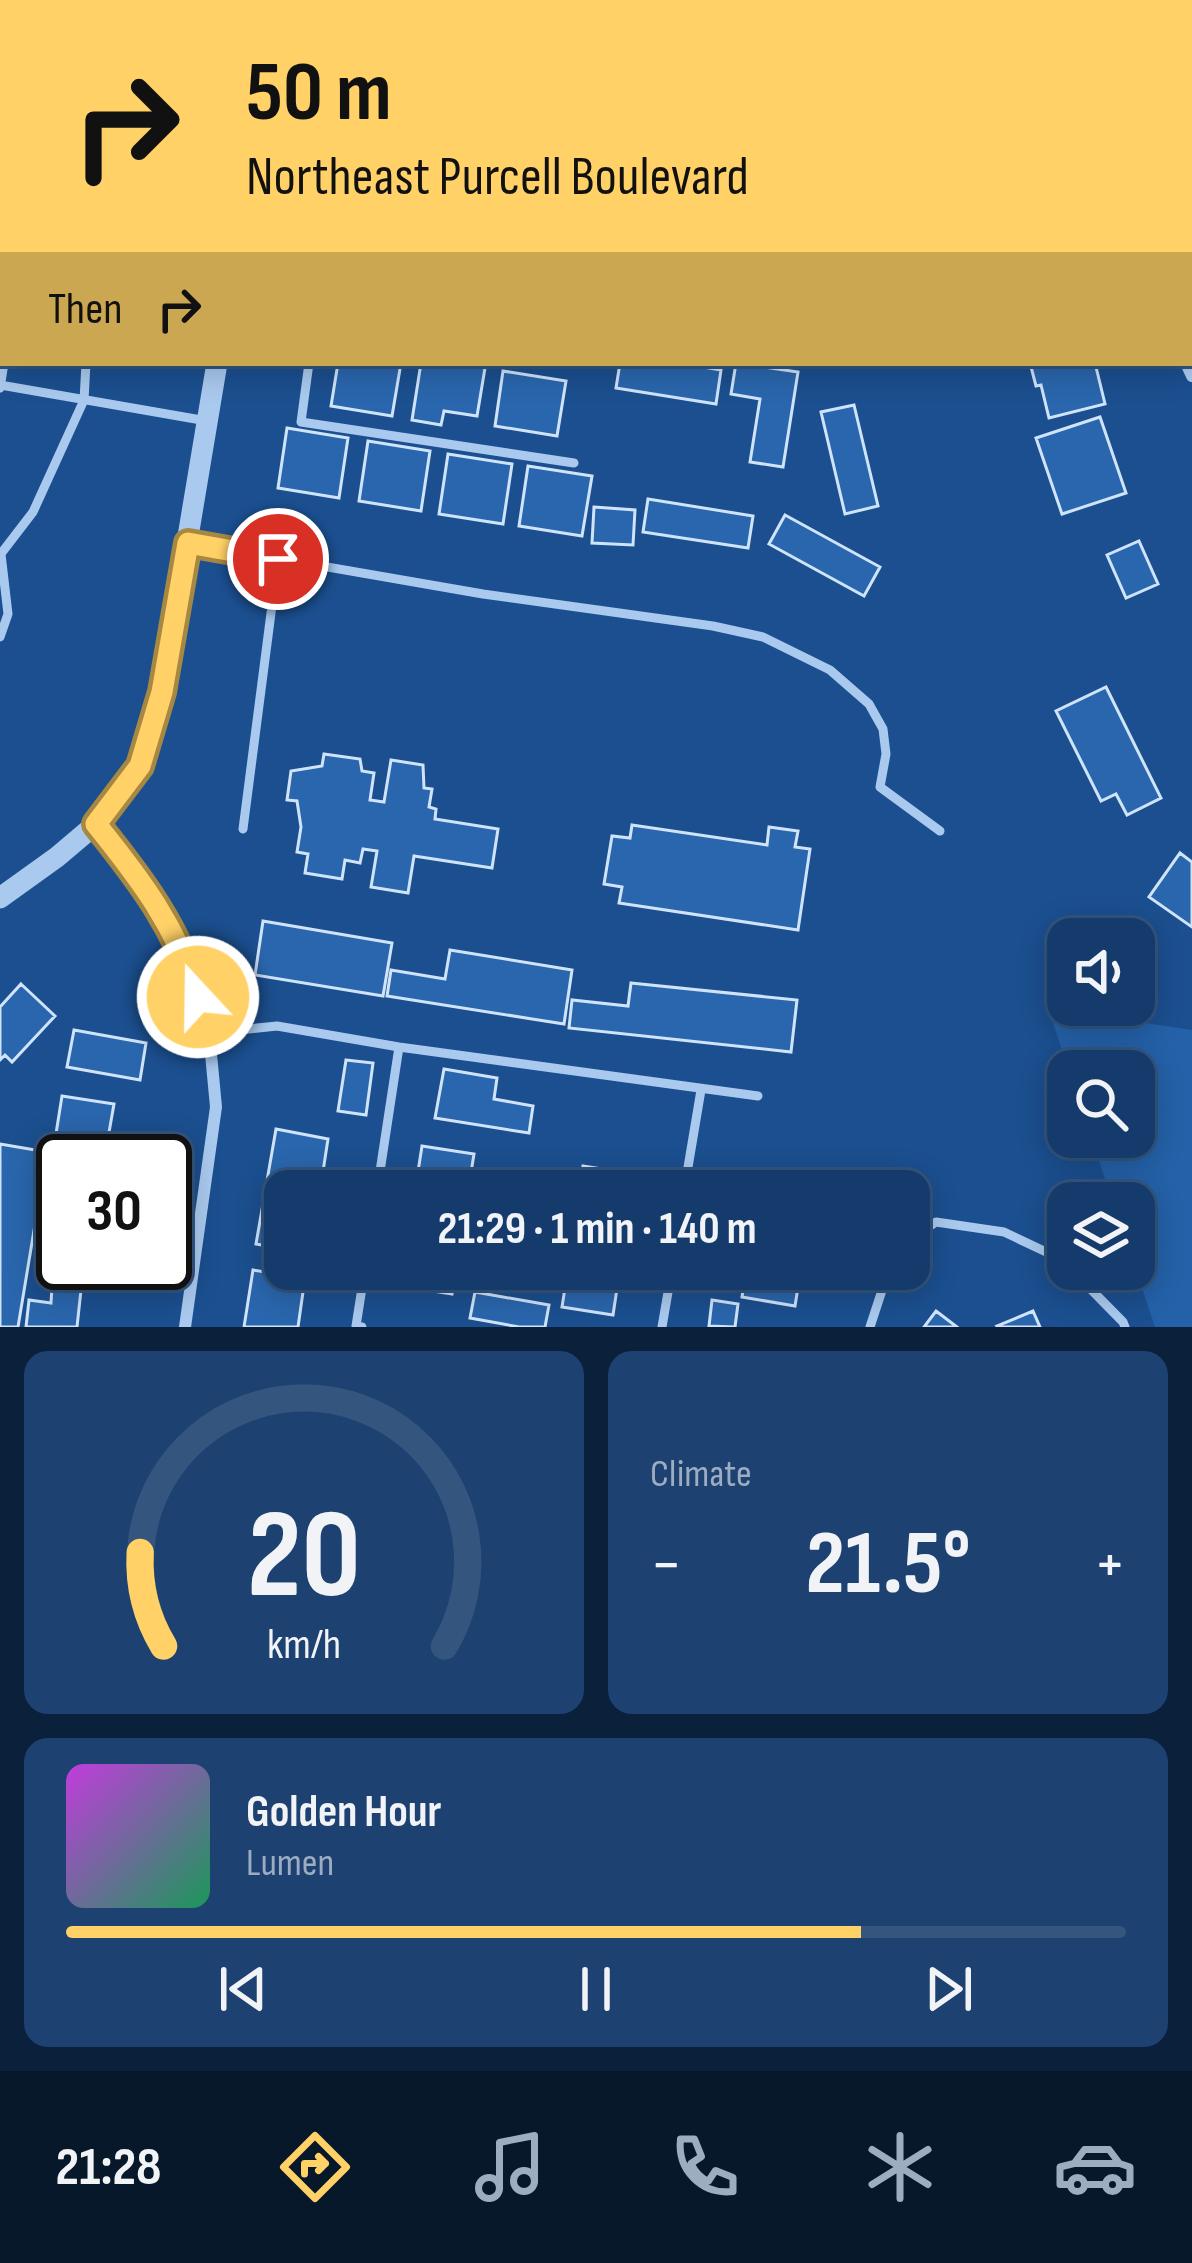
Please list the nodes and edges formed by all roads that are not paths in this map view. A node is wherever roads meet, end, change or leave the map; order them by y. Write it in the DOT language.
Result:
graph roads {
  1 [pos="86,366"];
  2 [pos="216,366"];
  3 [pos="309,366"];
  4 [pos="0,386"];
  5 [pos="84,400"];
  6 [pos="207,422"];
  7 [pos="574,463"];
  8 [pos="188,543"];
  9 [pos="0,554"];
  10 [pos="278,559"];
  11 [pos="0,637"];
  12 [pos="96,824"];
  13 [pos="243,829"];
  14 [pos="940,831"];
  15 [pos="0,898"];
  16 [pos="209,1033"];
  17 [pos="399,1047"];
  18 [pos="700,1090"];
  19 [pos="758,1096"];
  20 [pos="379,1170"];
  21 [pos="687,1170"];
  22 [pos="930,1226"];
  23 [pos="1047,1252"];
  24 [pos="361,1290"];
  25 [pos="668,1290"];
  26 [pos="882,1290"];
  27 [pos="1092,1290"];
  28 [pos="185,1327"];
  29 [pos="362,1327"];
  30 [pos="662,1327"];
  31 [pos="870,1327"];
  32 [pos="1125,1327"];
  1 -- 5 [label="lane"];
  2 -- 6 [label="street"];
  3 -- 7 [label="lane"];
  4 -- 5 [label="lane"];
  5 -- 6 [label="lane"];
  5 -- 9 [label="lane"];
  6 -- 8 [label="street"];
  8 -- 10 [label="lane"];
  8 -- 12 [label="street"];
  9 -- 11 [label="lane"];
  10 -- 13 [label="lane"];
  10 -- 14 [label="lane"];
  12 -- 15 [label="street"];
  12 -- 16 [label="street"];
  16 -- 17 [label="lane"];
  16 -- 28 [label="street"];
  17 -- 18 [label="lane"];
  17 -- 20 [label="lane"];
  18 -- 19 [label="lane"];
  18 -- 21 [label="lane"];
  22 -- 23 [label="lane"];
  24 -- 29 [label="lane"];
  25 -- 30 [label="lane"];
  26 -- 31 [label="lane"];
  27 -- 32 [label="lane"];
}
